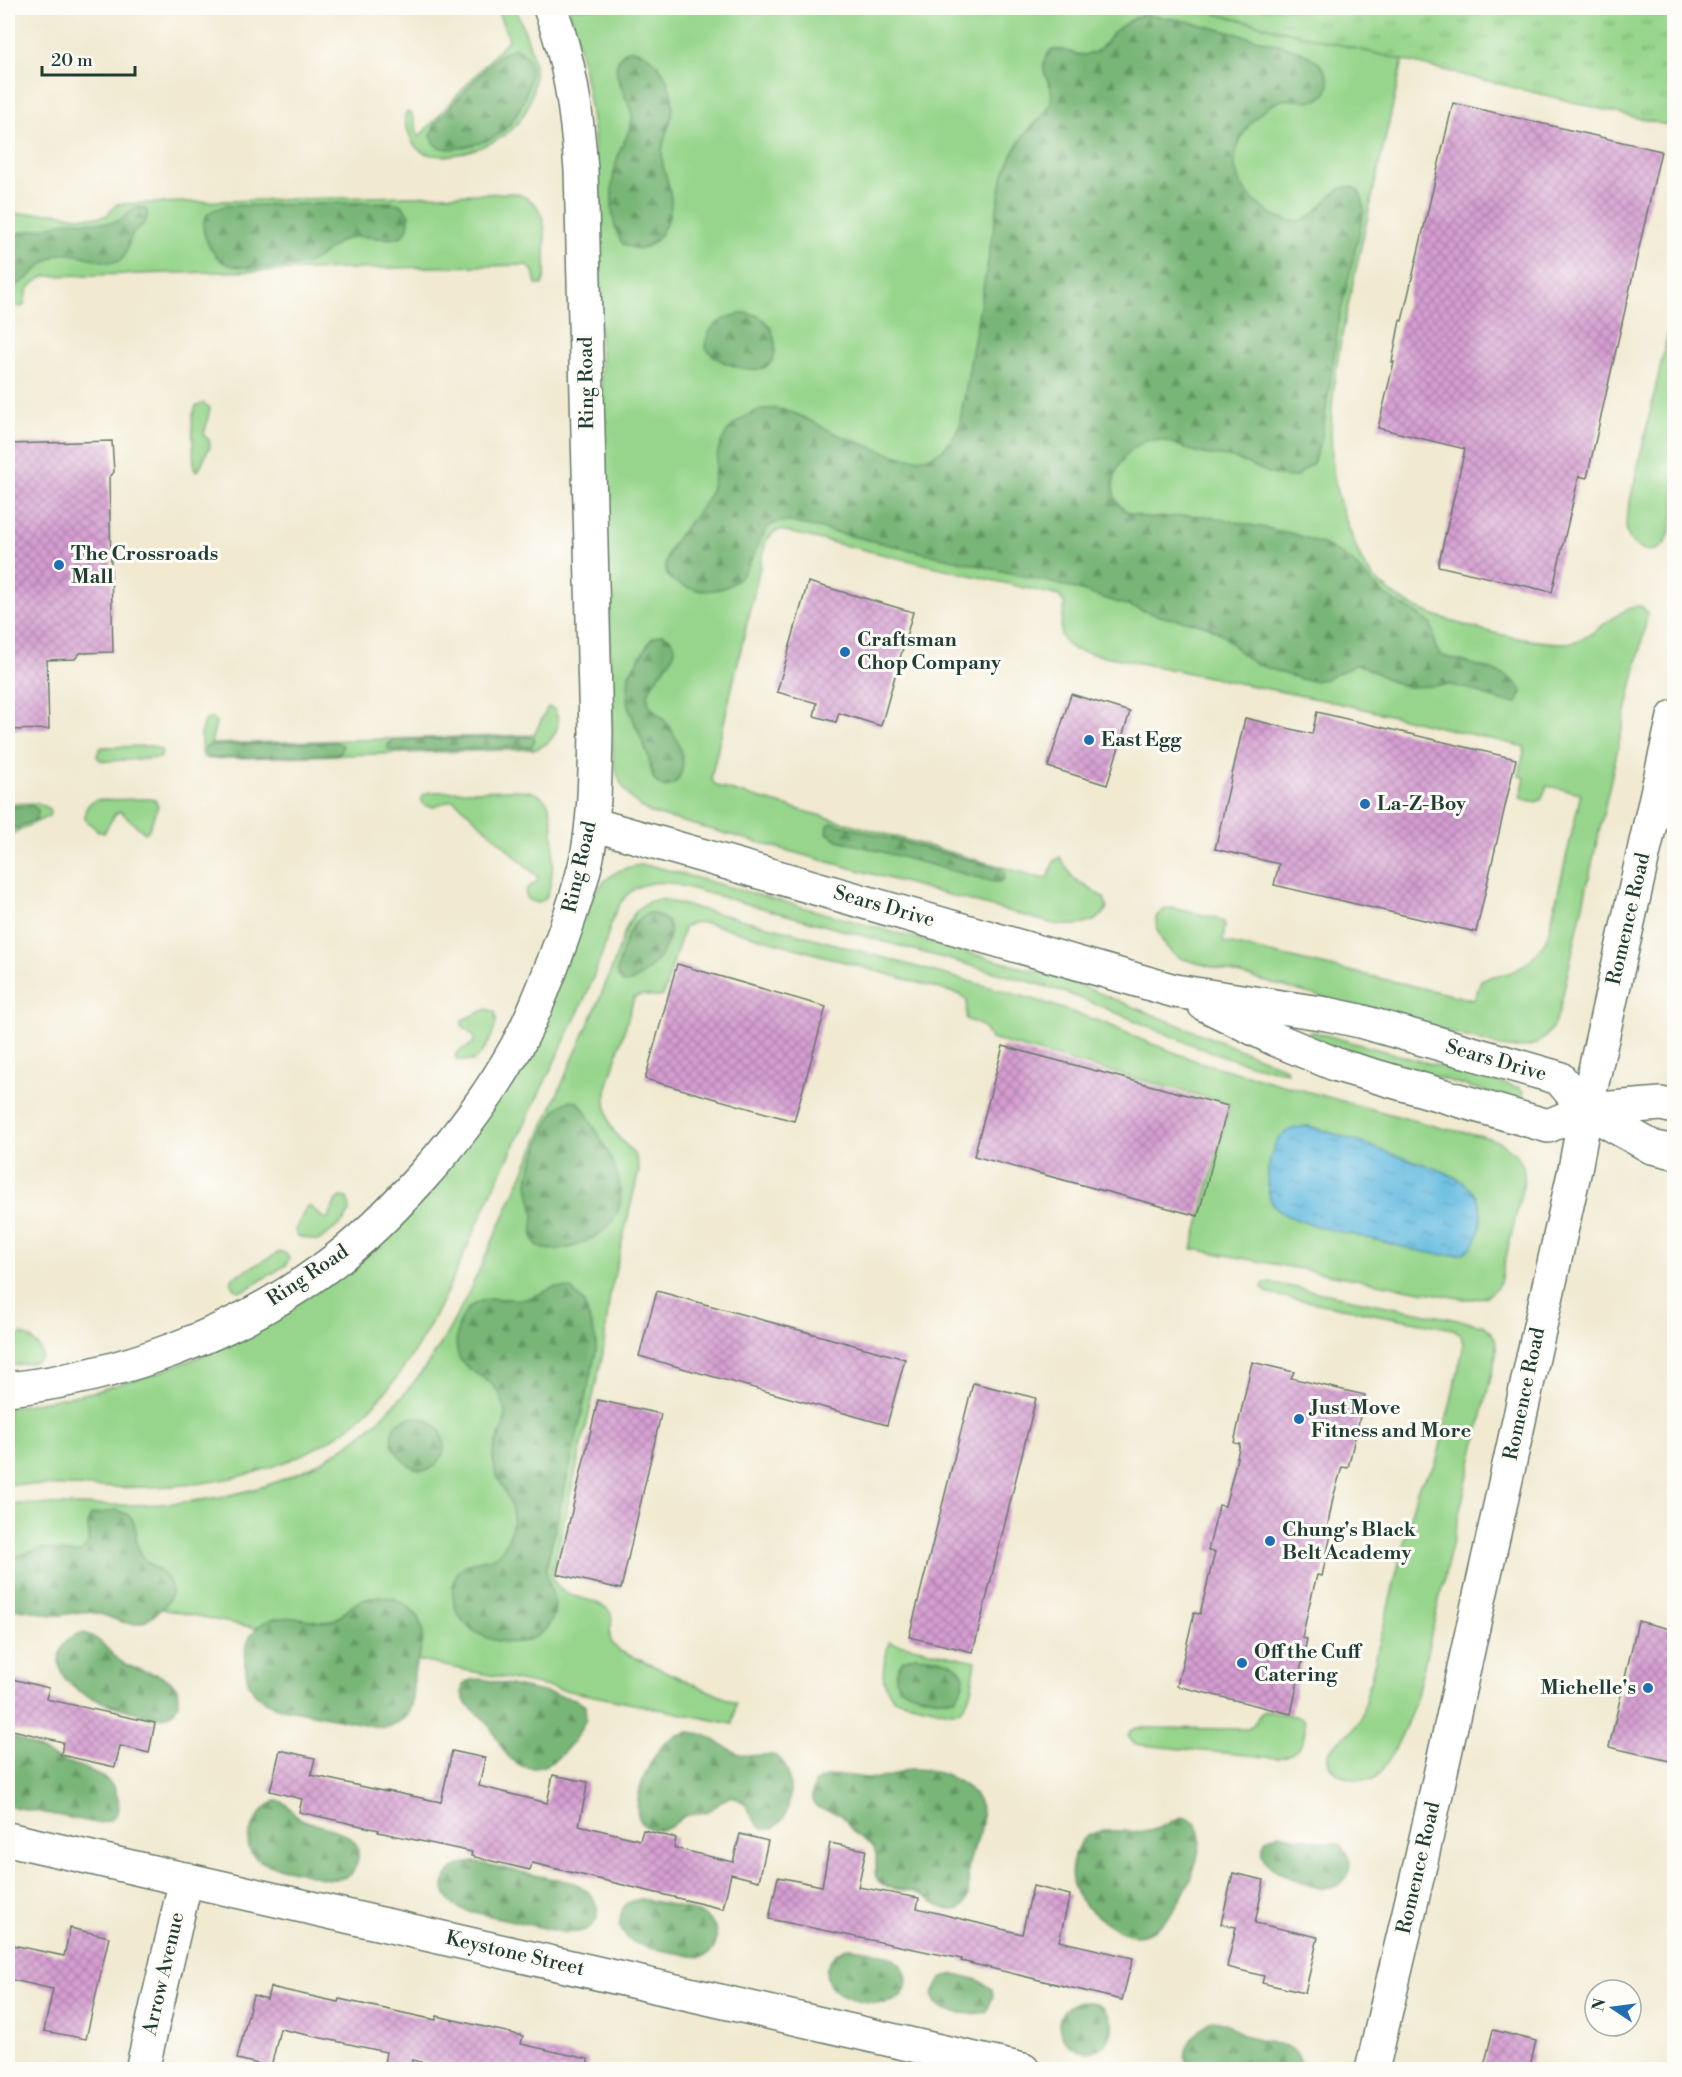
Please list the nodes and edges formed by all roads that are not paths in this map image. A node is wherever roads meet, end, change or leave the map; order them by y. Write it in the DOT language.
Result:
graph roads {
  1 [pos="550,8"];
  2 [pos="1674,717"];
  3 [pos="592,824"];
  4 [pos="1175,991"];
  5 [pos="1674,1107"];
  6 [pos="1586,1110"];
  7 [pos="1674,1152"];
  8 [pos="8,1389"];
  9 [pos="8,1839"];
  10 [pos="186,1879"];
  11 [pos="142,2070"];
  12 [pos="1023,2070"];
  13 [pos="1372,2070"];
  1 -- 3 [label="street, Ring Road"];
  2 -- 6 [label="street, Romence Road"];
  3 -- 4 [label="street, Sears Drive"];
  3 -- 8 [label="street, Ring Road"];
  4 -- 6 [label="street, Sears Drive"];
  4 -- 6 [label="street, Sears Drive"];
  5 -- 6 [label="street"];
  6 -- 7 [label="street"];
  6 -- 13 [label="street, Romence Road"];
  9 -- 10 [label="street, Keystone Street"];
  10 -- 11 [label="street, Arrow Avenue"];
  10 -- 12 [label="street, Keystone Street"];
}
